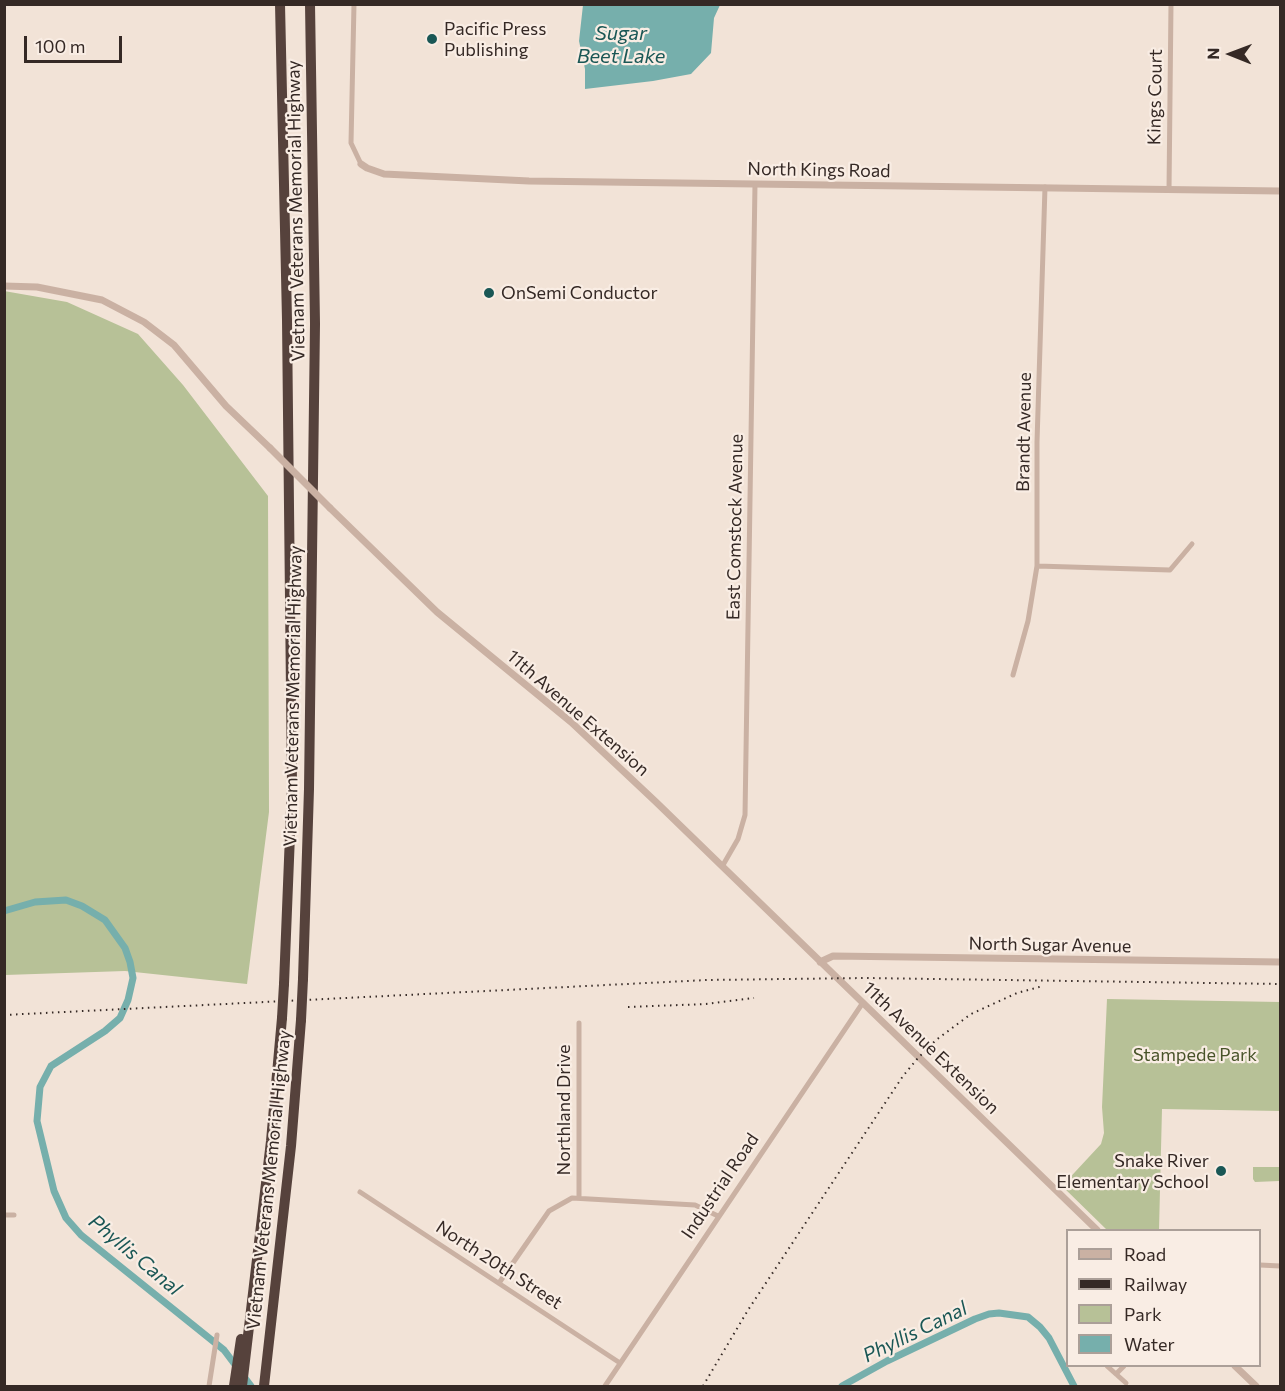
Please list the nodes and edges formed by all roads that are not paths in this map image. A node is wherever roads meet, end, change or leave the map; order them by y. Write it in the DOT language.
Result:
graph roads {
  1 [pos="280,4"];
  2 [pos="310,4"];
  3 [pos="354,4"];
  4 [pos="1171,4"];
  5 [pos="361,164"];
  6 [pos="755,184"];
  7 [pos="1045,187"];
  8 [pos="1169,190"];
  9 [pos="1281,191"];
  10 [pos="4,286"];
  11 [pos="313,491"];
  12 [pos="1192,544"];
  13 [pos="1037,566"];
  14 [pos="1013,675"];
  15 [pos="723,865"];
  16 [pos="820,962"];
  17 [pos="1281,962"];
  18 [pos="862,1004"];
  19 [pos="579,1023"];
  20 [pos="360,1192"];
  21 [pos="579,1198"];
  22 [pos="4,1215"];
  23 [pos="14,1215"];
  24 [pos="718,1216"];
  25 [pos="1096,1229"];
  26 [pos="258,1254"];
  27 [pos="1261,1265"];
  28 [pos="1281,1266"];
  29 [pos="499,1283"];
  30 [pos="217,1335"];
  31 [pos="620,1363"];
  32 [pos="1109,1367"];
  33 [pos="1122,1367"];
  34 [pos="1237,1367"];
  35 [pos="1116,1374"];
  36 [pos="1126,1383"];
  37 [pos="209,1386"];
  38 [pos="237,1386"];
  39 [pos="264,1386"];
  40 [pos="605,1386"];
  41 [pos="1256,1386"];
  1 -- 26 [label="highway, Vietnam Veterans Memorial Highway, bridge"];
  2 -- 11 [label="highway, Vietnam Veterans Memorial Highway"];
  3 -- 5 [label="street"];
  4 -- 8 [label="street, Kings Court"];
  5 -- 6 [label="street, North Kings Road"];
  6 -- 7 [label="street, North Kings Road"];
  6 -- 15 [label="street, East Comstock Avenue"];
  7 -- 8 [label="street, North Kings Road"];
  7 -- 13 [label="street, Brandt Avenue"];
  8 -- 9 [label="street, North Kings Road"];
  10 -- 11 [label="street, 11th Avenue Extension, bridge"];
  11 -- 15 [label="street, 11th Avenue Extension, bridge"];
  11 -- 39 [label="highway, Vietnam Veterans Memorial Highway, bridge"];
  12 -- 13 [label="street"];
  13 -- 14 [label="street, Brandt Avenue"];
  15 -- 16 [label="street, 11th Avenue Extension"];
  16 -- 17 [label="street, North Sugar Avenue"];
  16 -- 18 [label="street, 11th Avenue Extension"];
  18 -- 24 [label="street, Industrial Road"];
  18 -- 25 [label="street, 11th Avenue Extension"];
  19 -- 21 [label="street, Northland Drive"];
  20 -- 29 [label="street, North 20th Street"];
  21 -- 24 [label="street"];
  21 -- 29 [label="street"];
  22 -- 23 [label="street"];
  24 -- 31 [label="street, Industrial Road"];
  26 -- 38 [label="highway"];
  26 -- 38 [label="highway"];
  27 -- 28 [label="street"];
  29 -- 31 [label="street, North 20th Street"];
  30 -- 37 [label="street"];
  31 -- 40 [label="street, Industrial Road"];
  32 -- 35 [label="street"];
  33 -- 35 [label="street"];
  34 -- 41 [label="street"];
  35 -- 36 [label="street"];
}
